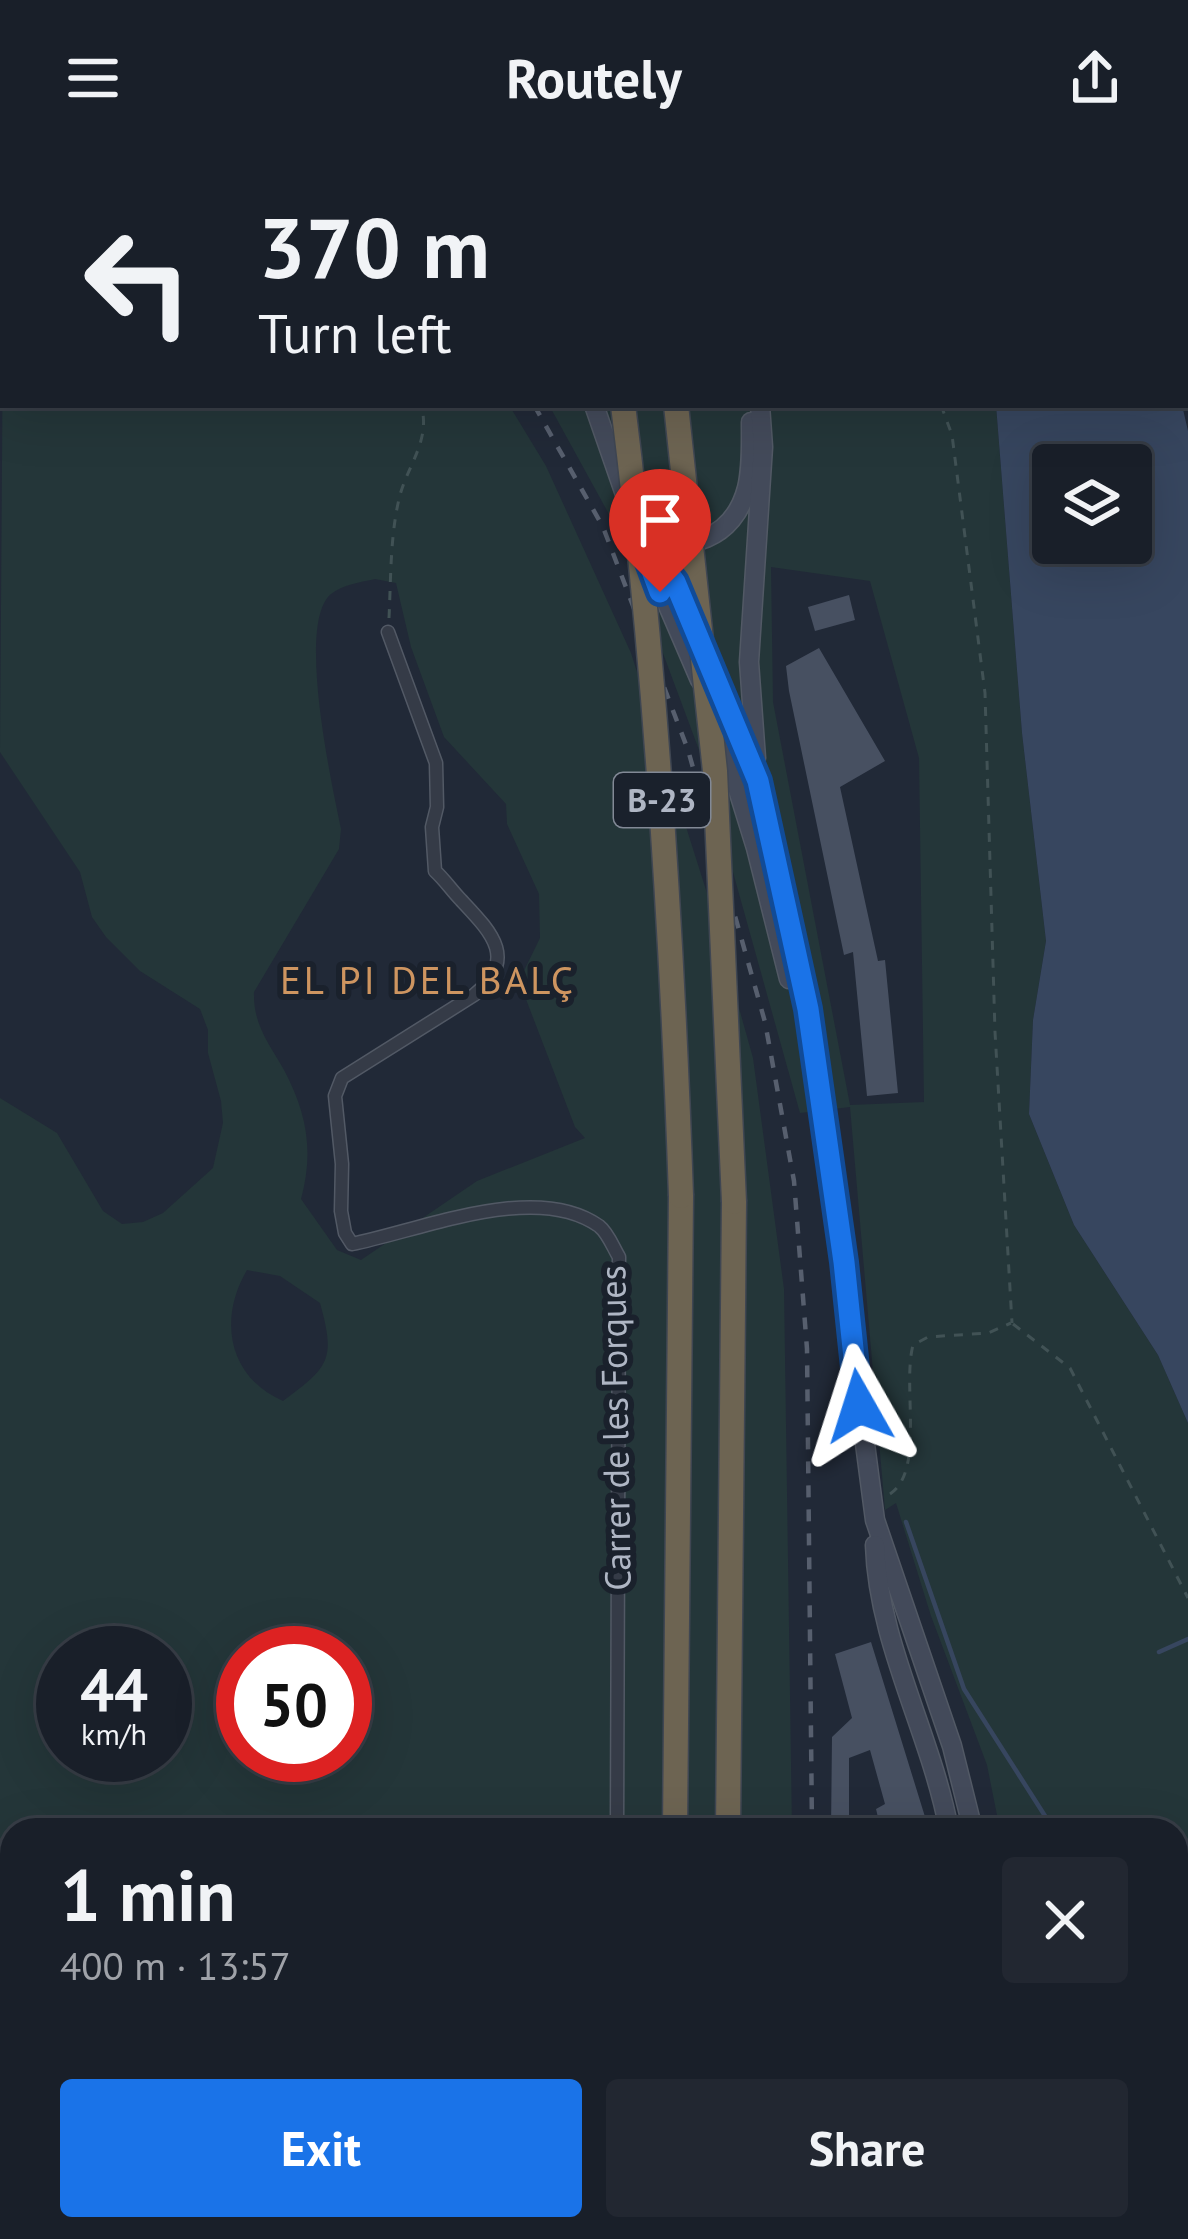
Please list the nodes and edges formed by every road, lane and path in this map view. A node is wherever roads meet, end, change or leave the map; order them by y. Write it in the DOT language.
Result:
graph roads {
  1 [pos="422,408"];
  2 [pos="595,408"];
  3 [pos="623,408"];
  4 [pos="676,408"];
  5 [pos="756,408"];
  6 [pos="756,408"];
  7 [pos="941,408"];
  8 [pos="638,533"];
  9 [pos="388,632"];
  10 [pos="758,781"];
  11 [pos="812,1058"];
  12 [pos="1012,1323"];
  13 [pos="871,1500"];
  14 [pos="875,1520"];
  15 [pos="1188,1598"];
  16 [pos="617,1818"];
  17 [pos="675,1818"];
  18 [pos="728,1818"];
  19 [pos="945,1818"];
  20 [pos="971,1818"];
  1 -- 9 [label="path"];
  2 -- 8 [label="main road"];
  3 -- 17 [label="highway, B-23, bridge"];
  4 -- 18 [label="highway, B-23, bridge"];
  5 -- 8 [label="main road"];
  6 -- 10 [label="main road"];
  7 -- 12 [label="path"];
  8 -- 10 [label="main road"];
  8 -- 11 [label="main road"];
  9 -- 16 [label="street, Carrer de les Forques"];
  10 -- 11 [label="main road"];
  11 -- 13 [label="main road"];
  12 -- 13 [label="path"];
  12 -- 15 [label="path"];
  13 -- 14 [label="main road"];
  14 -- 19 [label="main road"];
  14 -- 20 [label="main road"];
}
